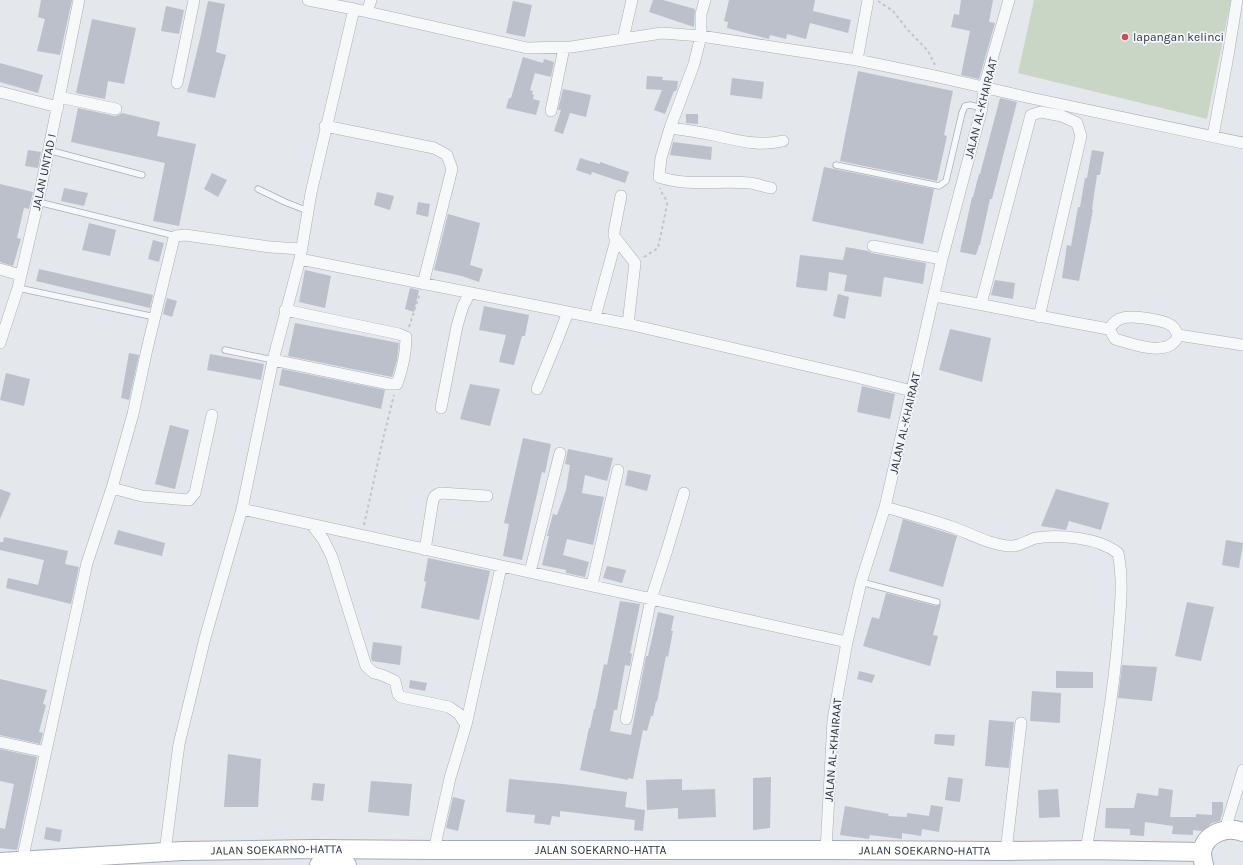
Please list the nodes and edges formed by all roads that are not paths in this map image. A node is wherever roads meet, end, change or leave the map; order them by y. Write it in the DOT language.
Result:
graph roads {
  1 [pos="79,0"];
  2 [pos="194,0"];
  3 [pos="308,0"];
  4 [pos="371,0"];
  5 [pos="632,0"];
  6 [pos="705,0"];
  7 [pos="868,0"];
  8 [pos="1009,0"];
  9 [pos="1237,0"];
  10 [pos="354,9"];
  11 [pos="367,12"];
  12 [pos="701,36"];
  13 [pos="623,39"];
  14 [pos="564,48"];
  15 [pos="857,60"];
  16 [pos="177,82"];
  17 [pos="984,87"];
  18 [pos="0,92"];
  19 [pos="58,102"];
  20 [pos="982,108"];
  21 [pos="116,109"];
  22 [pos="551,111"];
  23 [pos="325,126"];
  24 [pos="670,128"];
  25 [pos="1212,136"];
  26 [pos="783,141"];
  27 [pos="1243,143"];
  28 [pos="48,150"];
  29 [pos="836,165"];
  30 [pos="142,175"];
  31 [pos="771,188"];
  32 [pos="258,189"];
  33 [pos="621,196"];
  34 [pos="38,202"];
  35 [pos="308,211"];
  36 [pos="176,236"];
  37 [pos="616,240"];
  38 [pos="873,246"];
  39 [pos="300,254"];
  40 [pos="942,259"];
  41 [pos="0,269"];
  42 [pos="20,275"];
  43 [pos="423,284"];
  44 [pos="18,288"];
  45 [pos="470,293"];
  46 [pos="934,296"];
  47 [pos="981,304"];
  48 [pos="285,310"];
  49 [pos="568,312"];
  50 [pos="155,317"];
  51 [pos="595,317"];
  52 [pos="1039,317"];
  53 [pos="628,324"];
  54 [pos="1109,329"];
  55 [pos="1178,335"];
  56 [pos="0,343"];
  57 [pos="1243,344"];
  58 [pos="225,350"];
  59 [pos="273,360"];
  60 [pos="537,389"];
  61 [pos="912,391"];
  62 [pos="440,408"];
  63 [pos="212,415"];
  64 [pos="560,453"];
  65 [pos="618,470"];
  66 [pos="112,488"];
  67 [pos="684,493"];
  68 [pos="487,496"];
  69 [pos="885,507"];
  70 [pos="242,509"];
  71 [pos="312,525"];
  72 [pos="425,550"];
  73 [pos="501,567"];
  74 [pos="530,572"];
  75 [pos="861,582"];
  76 [pos="592,585"];
  77 [pos="651,599"];
  78 [pos="937,602"];
  79 [pos="847,642"];
  80 [pos="626,718"];
  81 [pos="1021,723"];
  82 [pos="466,725"];
  83 [pos="0,742"];
  84 [pos="46,752"];
  85 [pos="1243,770"];
  86 [pos="1238,830"];
  87 [pos="434,850"];
  88 [pos="826,850"];
  89 [pos="1086,850"];
  90 [pos="1006,851"];
  91 [pos="165,852"];
  92 [pos="1203,858"];
  93 [pos="22,861"];
  94 [pos="0,862"];
  95 [pos="319,865"];
  96 [pos="347,865"];
  1 -- 19 [label="street, JALAN UNTAD I"];
  2 -- 16 [label="street"];
  3 -- 10 [label="street"];
  4 -- 11 [label="street"];
  5 -- 13 [label="street"];
  6 -- 12 [label="street"];
  7 -- 15 [label="street"];
  8 -- 17 [label="street, JALAN AL-KHAIRAAT"];
  9 -- 25 [label="street"];
  10 -- 11 [label="street"];
  10 -- 23 [label="street"];
  11 -- 14 [label="street"];
  12 -- 13 [label="street"];
  12 -- 15 [label="street"];
  12 -- 24 [label="street"];
  13 -- 14 [label="street"];
  14 -- 22 [label="street"];
  15 -- 17 [label="street"];
  17 -- 20 [label="street, JALAN AL-KHAIRAAT"];
  17 -- 25 [label="street"];
  18 -- 19 [label="street"];
  19 -- 21 [label="street"];
  19 -- 28 [label="street, JALAN UNTAD I"];
  20 -- 29 [label="lane"];
  20 -- 40 [label="street, JALAN AL-KHAIRAAT"];
  23 -- 35 [label="street"];
  23 -- 43 [label="street"];
  24 -- 26 [label="street"];
  24 -- 31 [label="street"];
  25 -- 27 [label="street"];
  28 -- 30 [label="lane"];
  28 -- 34 [label="street, JALAN UNTAD I"];
  32 -- 35 [label="lane"];
  33 -- 37 [label="street"];
  34 -- 36 [label="lane"];
  34 -- 42 [label="street, JALAN UNTAD I"];
  35 -- 39 [label="street"];
  36 -- 39 [label="street"];
  36 -- 50 [label="street"];
  37 -- 51 [label="street"];
  37 -- 53 [label="street"];
  38 -- 40 [label="street"];
  39 -- 43 [label="street"];
  39 -- 48 [label="street"];
  40 -- 46 [label="street, JALAN AL-KHAIRAAT"];
  41 -- 42 [label="street"];
  42 -- 44 [label="street, JALAN UNTAD I"];
  43 -- 45 [label="street"];
  44 -- 50 [label="lane"];
  44 -- 56 [label="street, JALAN UNTAD I"];
  45 -- 49 [label="street"];
  45 -- 62 [label="street"];
  46 -- 47 [label="street"];
  46 -- 61 [label="street, JALAN AL-KHAIRAAT"];
  47 -- 52 [label="street"];
  47 -- 52 [label="street"];
  48 -- 59 [label="street"];
  48 -- 59 [label="street"];
  49 -- 51 [label="street"];
  49 -- 60 [label="street"];
  50 -- 66 [label="street"];
  51 -- 53 [label="street"];
  52 -- 54 [label="street"];
  53 -- 61 [label="street"];
  54 -- 55 [label="street"];
  54 -- 55 [label="street"];
  55 -- 57 [label="street"];
  58 -- 59 [label="lane"];
  59 -- 70 [label="street"];
  61 -- 69 [label="street, JALAN AL-KHAIRAAT"];
  63 -- 66 [label="street"];
  64 -- 74 [label="street"];
  65 -- 76 [label="street"];
  66 -- 84 [label="street"];
  67 -- 77 [label="street"];
  68 -- 72 [label="street"];
  69 -- 75 [label="street, JALAN AL-KHAIRAAT"];
  69 -- 89 [label="street"];
  70 -- 71 [label="street"];
  70 -- 91 [label="street"];
  71 -- 72 [label="street"];
  71 -- 82 [label="street"];
  72 -- 73 [label="street"];
  73 -- 74 [label="street"];
  73 -- 82 [label="street"];
  74 -- 76 [label="street"];
  75 -- 78 [label="lane"];
  75 -- 79 [label="street, JALAN AL-KHAIRAAT"];
  76 -- 77 [label="street"];
  77 -- 79 [label="street"];
  77 -- 80 [label="street"];
  79 -- 88 [label="street, JALAN AL-KHAIRAAT"];
  81 -- 90 [label="street"];
  82 -- 87 [label="street"];
  83 -- 84 [label="street"];
  84 -- 93 [label="street"];
  85 -- 86 [label="street"];
  86 -- 92 [label="main road"];
  87 -- 88 [label="main road, JALAN SOEKARNO-HATTA"];
  87 -- 91 [label="main road, JALAN SOEKARNO-HATTA"];
  88 -- 90 [label="main road, JALAN SOEKARNO-HATTA"];
  89 -- 90 [label="main road, JALAN SOEKARNO-HATTA"];
  89 -- 92 [label="main road, JALAN SOEKARNO-HATTA"];
  91 -- 93 [label="main road, JALAN SOEKARNO-HATTA"];
  93 -- 94 [label="main road, JALAN SOEKARNO-HATTA"];
  95 -- 96 [label="main road, JALAN SOEKARNO-HATTA"];
}
